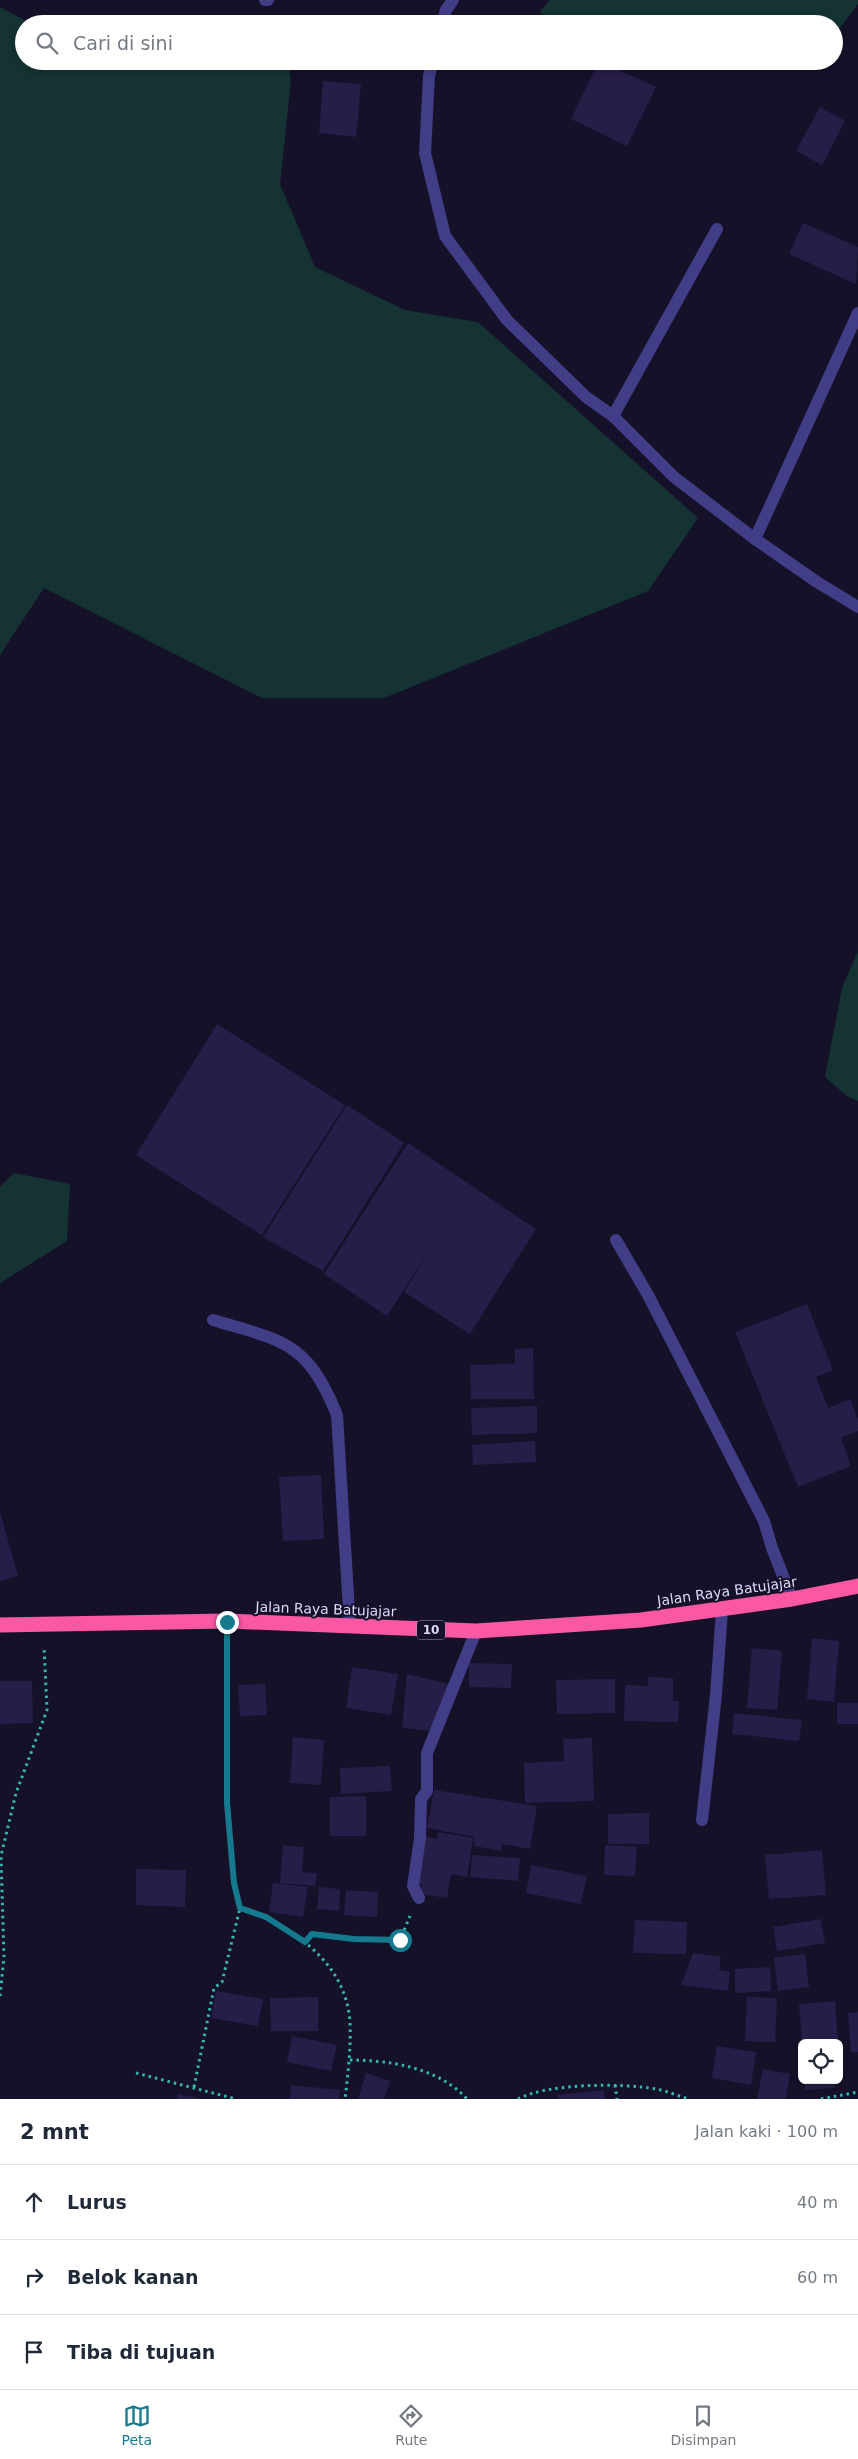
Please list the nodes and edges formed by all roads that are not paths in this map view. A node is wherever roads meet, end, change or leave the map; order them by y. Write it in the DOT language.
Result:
graph roads {
  1 [pos="453,0"];
  2 [pos="445,15"];
  3 [pos="431,70"];
  4 [pos="718,229"];
  5 [pos="858,313"];
  6 [pos="612,416"];
  7 [pos="755,539"];
  8 [pos="858,607"];
  9 [pos="616,1240"];
  10 [pos="213,1320"];
  11 [pos="858,1586"];
  12 [pos="792,1599"];
  13 [pos="722,1610"];
  14 [pos="0,1624"];
  15 [pos="350,1626"];
  16 [pos="476,1631"];
  17 [pos="702,1820"];
  18 [pos="419,1898"];
  1 -- 2 [label="street"];
  3 -- 6 [label="street"];
  4 -- 6 [label="street"];
  5 -- 7 [label="street"];
  6 -- 7 [label="street"];
  7 -- 8 [label="street"];
  9 -- 12 [label="street"];
  10 -- 15 [label="street"];
  11 -- 12 [label="highway, Jalan Raya Batujajar / 10"];
  12 -- 13 [label="highway, Jalan Raya Batujajar / 10"];
  13 -- 16 [label="highway, Jalan Raya Batujajar / 10"];
  13 -- 17 [label="street"];
  14 -- 15 [label="highway, Jalan Raya Batujajar / 10"];
  15 -- 16 [label="highway, Jalan Raya Batujajar / 10"];
  16 -- 18 [label="street"];
}
